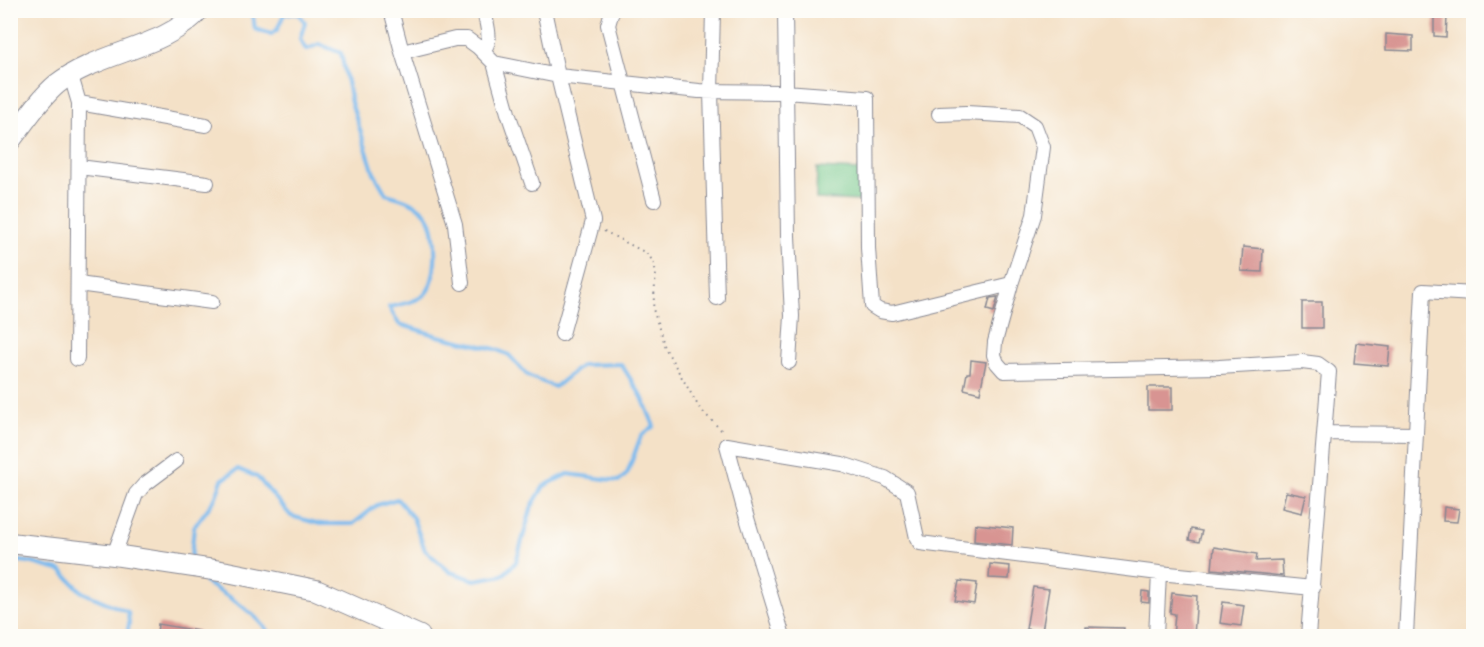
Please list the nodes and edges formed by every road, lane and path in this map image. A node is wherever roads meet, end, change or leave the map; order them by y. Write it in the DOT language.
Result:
graph roads {
  1 [pos="199,10"];
  2 [pos="391,10"];
  3 [pos="483,10"];
  4 [pos="544,10"];
  5 [pos="614,10"];
  6 [pos="713,10"];
  7 [pos="785,10"];
  8 [pos="482,51"];
  9 [pos="402,52"];
  10 [pos="494,63"];
  11 [pos="71,76"];
  12 [pos="558,76"];
  13 [pos="622,81"];
  14 [pos="711,92"];
  15 [pos="785,92"];
  16 [pos="79,104"];
  17 [pos="939,114"];
  18 [pos="206,125"];
  19 [pos="10,141"];
  20 [pos="79,167"];
  21 [pos="207,183"];
  22 [pos="532,183"];
  23 [pos="654,200"];
  24 [pos="593,221"];
  25 [pos="462,283"];
  26 [pos="78,284"];
  27 [pos="1011,284"];
  28 [pos="1473,294"];
  29 [pos="717,298"];
  30 [pos="212,302"];
  31 [pos="562,334"];
  32 [pos="77,359"];
  33 [pos="789,362"];
  34 [pos="1325,433"];
  35 [pos="1416,434"];
  36 [pos="727,445"];
  37 [pos="176,461"];
  38 [pos="10,543"];
  39 [pos="114,555"];
  40 [pos="1159,573"];
  41 [pos="1313,588"];
  42 [pos="420,636"];
  43 [pos="783,636"];
  44 [pos="1155,636"];
  45 [pos="1308,636"];
  46 [pos="1406,636"];
  1 -- 11 [label="street"];
  2 -- 9 [label="street"];
  3 -- 8 [label="street"];
  4 -- 12 [label="street"];
  5 -- 13 [label="street"];
  6 -- 14 [label="street"];
  7 -- 15 [label="street"];
  8 -- 9 [label="street"];
  8 -- 10 [label="street"];
  9 -- 25 [label="street"];
  10 -- 12 [label="street"];
  10 -- 22 [label="street"];
  11 -- 16 [label="street"];
  11 -- 19 [label="street"];
  12 -- 13 [label="street"];
  12 -- 24 [label="street"];
  13 -- 14 [label="street"];
  13 -- 23 [label="street"];
  14 -- 15 [label="street"];
  14 -- 29 [label="street"];
  15 -- 27 [label="street"];
  15 -- 33 [label="street"];
  16 -- 18 [label="street"];
  16 -- 20 [label="street"];
  17 -- 27 [label="street"];
  20 -- 21 [label="street"];
  20 -- 26 [label="street"];
  24 -- 31 [label="street"];
  24 -- 36 [label="path"];
  26 -- 30 [label="street"];
  26 -- 32 [label="street"];
  27 -- 34 [label="street"];
  28 -- 35 [label="street"];
  34 -- 35 [label="street"];
  34 -- 41 [label="street"];
  35 -- 46 [label="street"];
  36 -- 40 [label="street"];
  36 -- 43 [label="street"];
  37 -- 39 [label="street"];
  38 -- 39 [label="street"];
  39 -- 42 [label="street"];
  40 -- 41 [label="street"];
  40 -- 44 [label="street"];
  41 -- 45 [label="street"];
}
